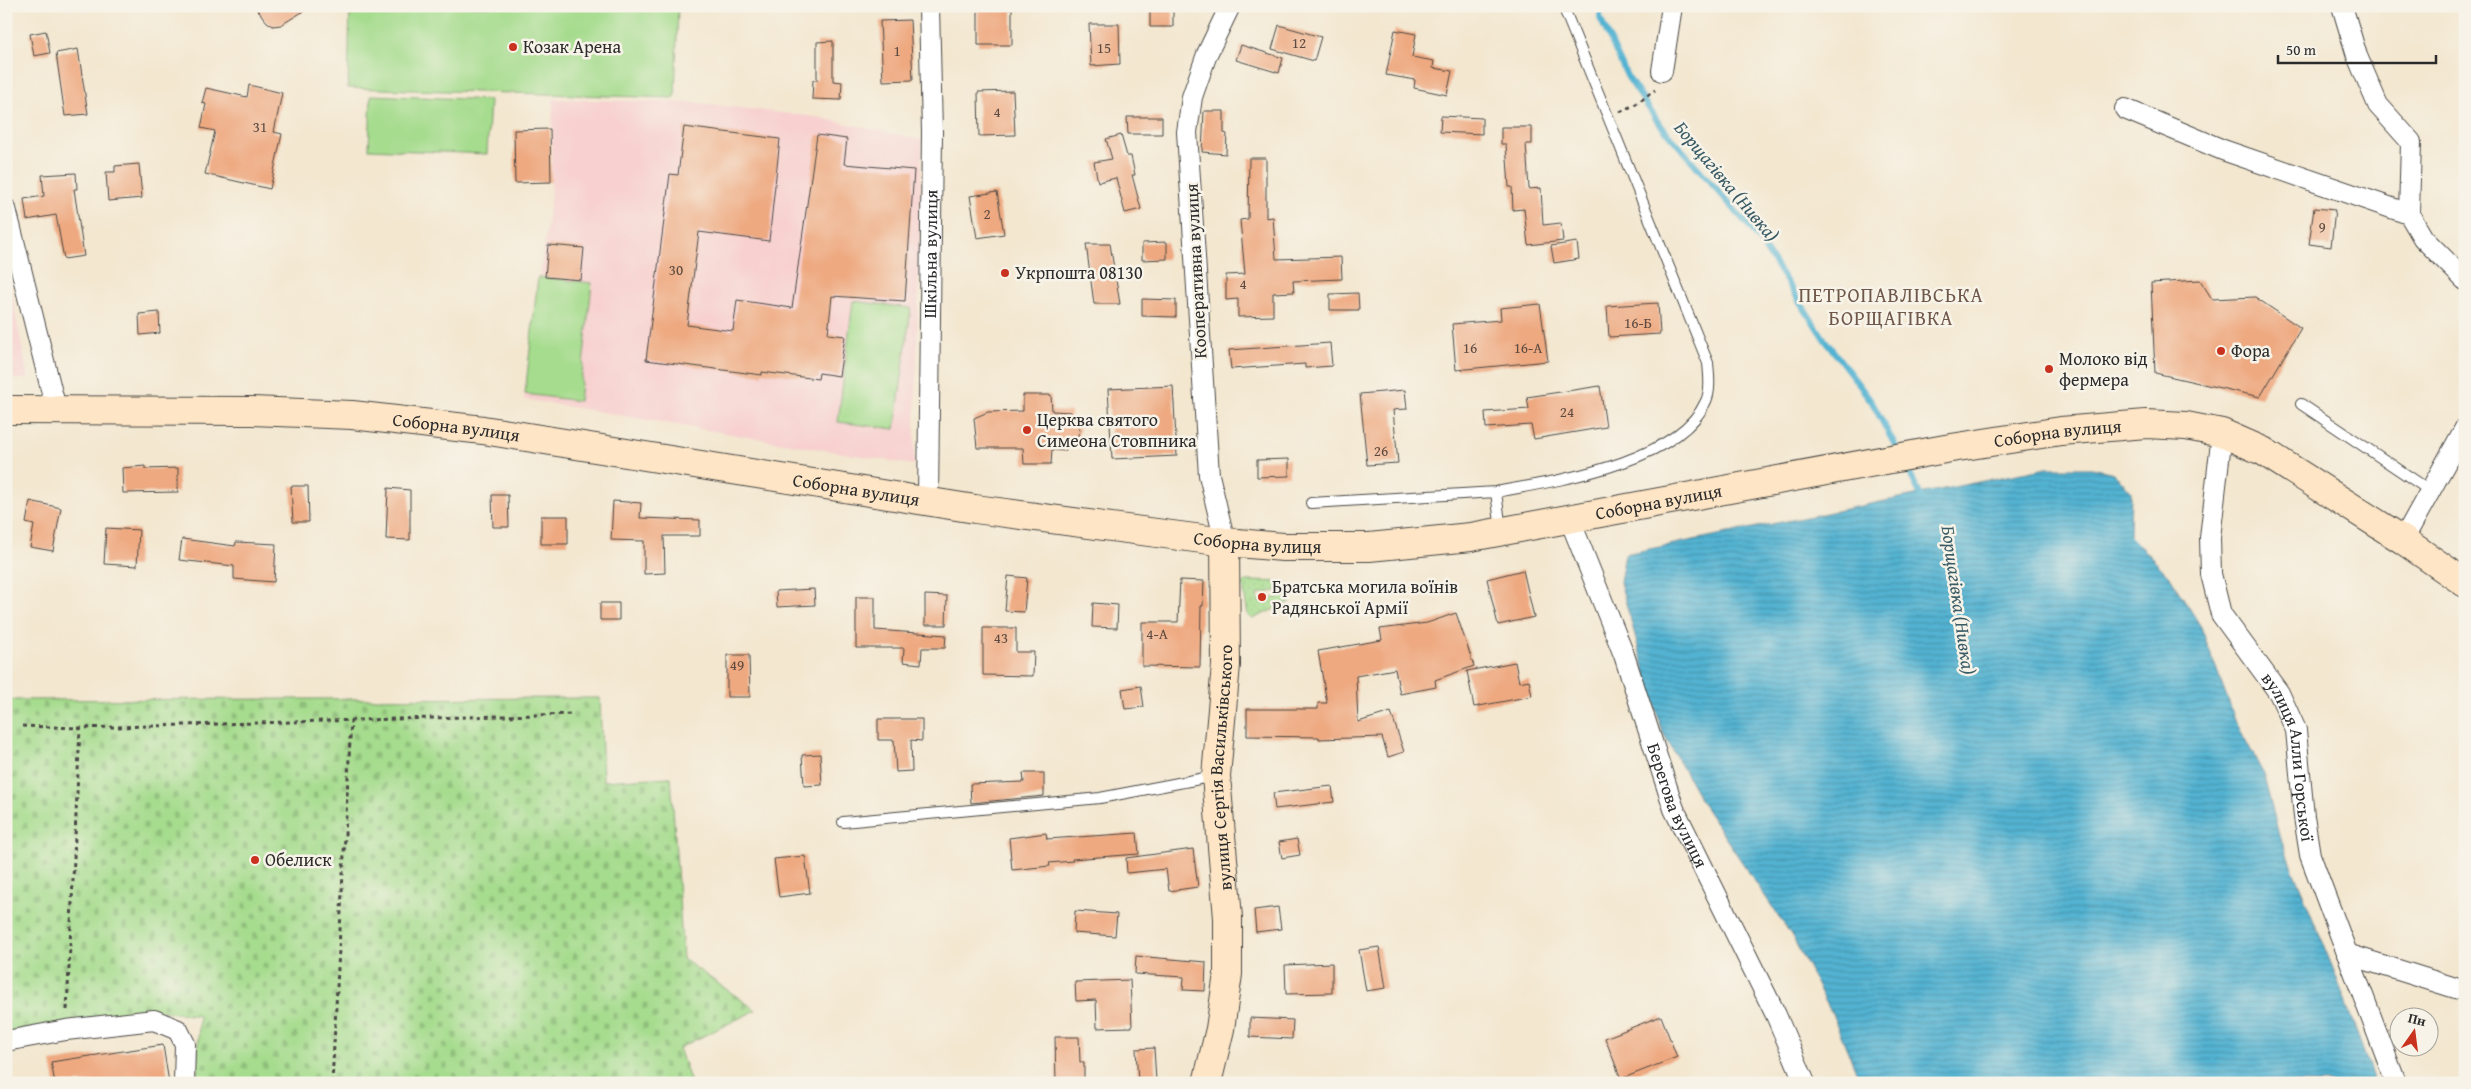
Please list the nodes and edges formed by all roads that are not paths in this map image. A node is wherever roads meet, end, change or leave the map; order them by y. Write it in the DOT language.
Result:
graph roads {
  1 [pos="929,6"];
  2 [pos="1230,6"];
  3 [pos="1562,6"];
  4 [pos="1672,6"];
  5 [pos="2342,6"];
  6 [pos="1662,71"];
  7 [pos="2126,109"];
  8 [pos="6,208"];
  9 [pos="2409,214"];
  10 [pos="2465,280"];
  11 [pos="2301,404"];
  12 [pos="56,409"];
  13 [pos="6,410"];
  14 [pos="2465,428"];
  15 [pos="2222,433"];
  16 [pos="2429,490"];
  17 [pos="1496,492"];
  18 [pos="928,502"];
  19 [pos="1311,503"];
  20 [pos="1570,520"];
  21 [pos="1501,532"];
  22 [pos="2403,540"];
  23 [pos="1225,542"];
  24 [pos="2465,583"];
  25 [pos="1216,776"];
  26 [pos="843,822"];
  27 [pos="2347,954"];
  28 [pos="2465,991"];
  29 [pos="6,1041"];
  30 [pos="184,1083"];
  31 [pos="1208,1083"];
  32 [pos="1805,1083"];
  33 [pos="2396,1083"];
  1 -- 18 [label="street, Шкільна вулиця"];
  2 -- 23 [label="street, Кооперативна вулиця"];
  3 -- 17 [label="lane"];
  4 -- 6 [label="street"];
  5 -- 9 [label="street"];
  7 -- 9 [label="street"];
  8 -- 12 [label="street"];
  9 -- 10 [label="street"];
  11 -- 16 [label="lane"];
  12 -- 13 [label="main road, Соборна вулиця"];
  12 -- 18 [label="main road, Соборна вулиця"];
  14 -- 16 [label="street"];
  15 -- 20 [label="main road, Соборна вулиця"];
  15 -- 22 [label="main road, Соборна вулиця"];
  15 -- 27 [label="street, вулиця Алли Горської"];
  16 -- 22 [label="street"];
  17 -- 19 [label="lane"];
  17 -- 21 [label="lane"];
  18 -- 23 [label="main road, Соборна вулиця"];
  20 -- 21 [label="main road, Соборна вулиця"];
  20 -- 32 [label="street, Берегова вулиця"];
  21 -- 23 [label="main road, Соборна вулиця"];
  22 -- 24 [label="main road, Соборна вулиця"];
  23 -- 25 [label="main road, вулиця Сергія Васильківського"];
  25 -- 26 [label="lane"];
  25 -- 31 [label="main road, вулиця Сергія Васильківського"];
  27 -- 28 [label="street"];
  27 -- 33 [label="street, вулиця Алли Горської"];
  29 -- 30 [label="street"];
}
